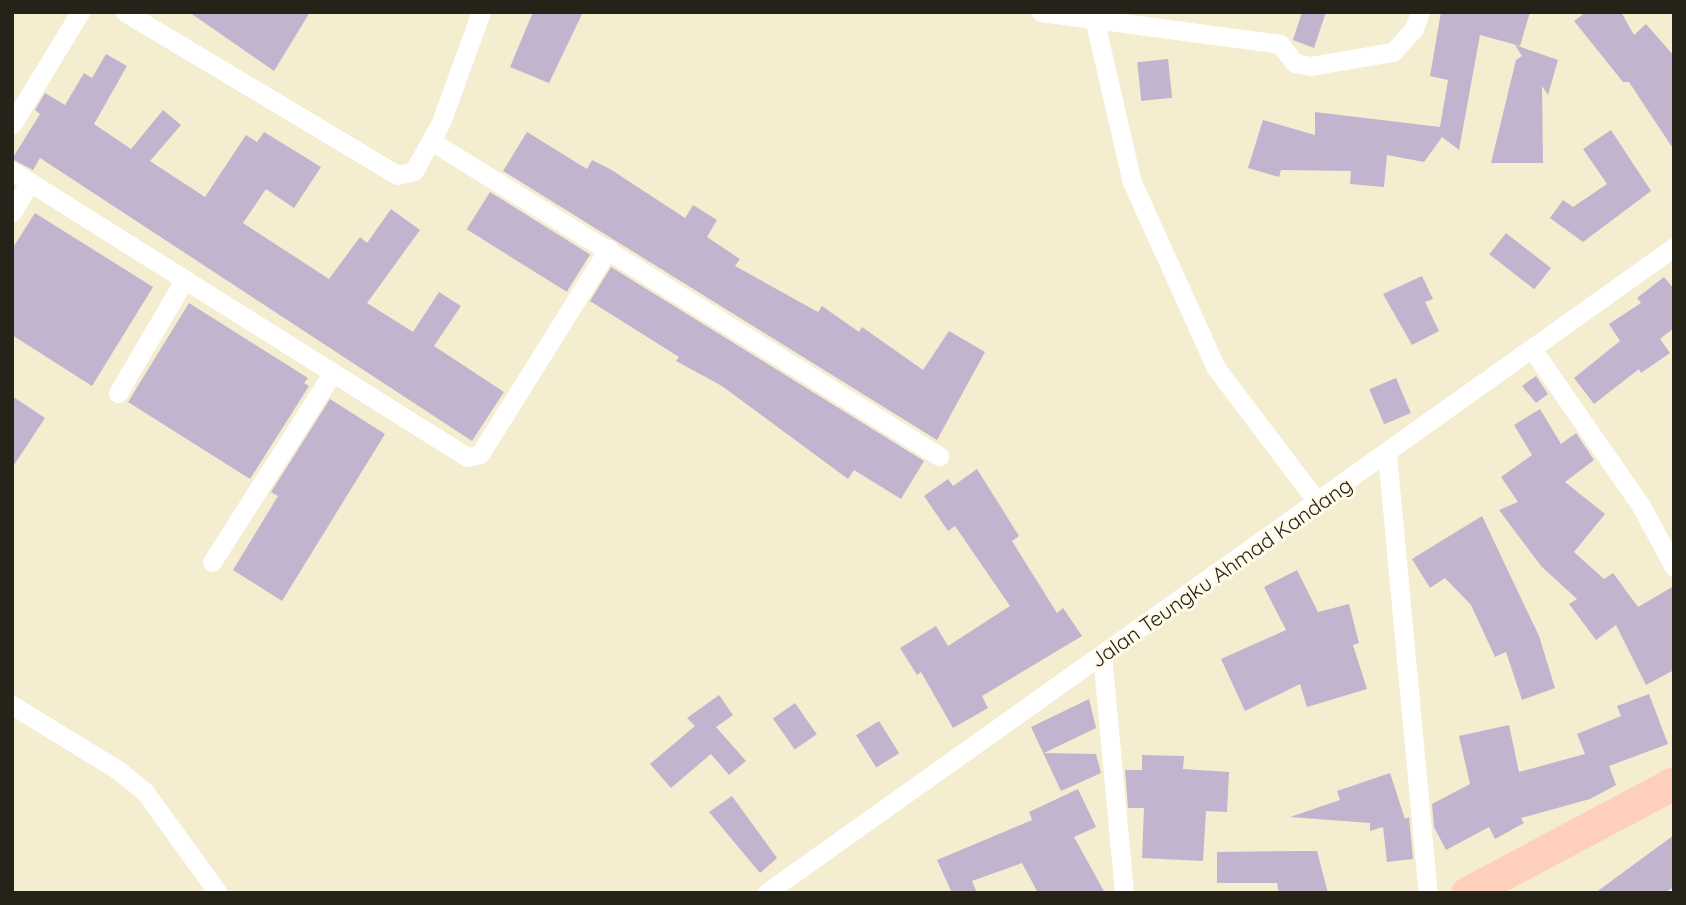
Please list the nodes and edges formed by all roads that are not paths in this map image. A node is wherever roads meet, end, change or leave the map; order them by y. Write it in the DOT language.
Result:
graph roads {
  1 [pos="80,12"];
  2 [pos="125,12"];
  3 [pos="481,12"];
  4 [pos="1041,12"];
  5 [pos="1420,12"];
  6 [pos="1094,18"];
  7 [pos="12,124"];
  8 [pos="430,141"];
  9 [pos="12,171"];
  10 [pos="30,182"];
  11 [pos="12,212"];
  12 [pos="1674,247"];
  13 [pos="608,249"];
  14 [pos="185,279"];
  15 [pos="1532,349"];
  16 [pos="333,372"];
  17 [pos="118,393"];
  18 [pos="1387,454"];
  19 [pos="939,456"];
  20 [pos="1315,499"];
  21 [pos="212,562"];
  22 [pos="1674,567"];
  23 [pos="1102,655"];
  24 [pos="12,705"];
  25 [pos="1674,783"];
  26 [pos="218,893"];
  27 [pos="766,893"];
  28 [pos="1124,893"];
  29 [pos="1428,893"];
  30 [pos="1467,893"];
  1 -- 7 [label="street"];
  2 -- 8 [label="street"];
  3 -- 8 [label="street"];
  4 -- 6 [label="street"];
  5 -- 6 [label="street"];
  6 -- 20 [label="street"];
  8 -- 13 [label="street"];
  9 -- 10 [label="street"];
  10 -- 11 [label="street"];
  10 -- 14 [label="street"];
  12 -- 15 [label="street, Jalan Teungku Ahmad Kandang"];
  13 -- 16 [label="street"];
  13 -- 19 [label="street"];
  14 -- 16 [label="street"];
  14 -- 17 [label="street"];
  15 -- 18 [label="street, Jalan Teungku Ahmad Kandang"];
  15 -- 22 [label="street"];
  16 -- 21 [label="street"];
  18 -- 20 [label="street, Jalan Teungku Ahmad Kandang"];
  18 -- 29 [label="street"];
  20 -- 23 [label="street, Jalan Teungku Ahmad Kandang"];
  23 -- 27 [label="street, Jalan Teungku Ahmad Kandang"];
  23 -- 28 [label="street"];
  24 -- 26 [label="street"];
  25 -- 30 [label="highway"];
}
